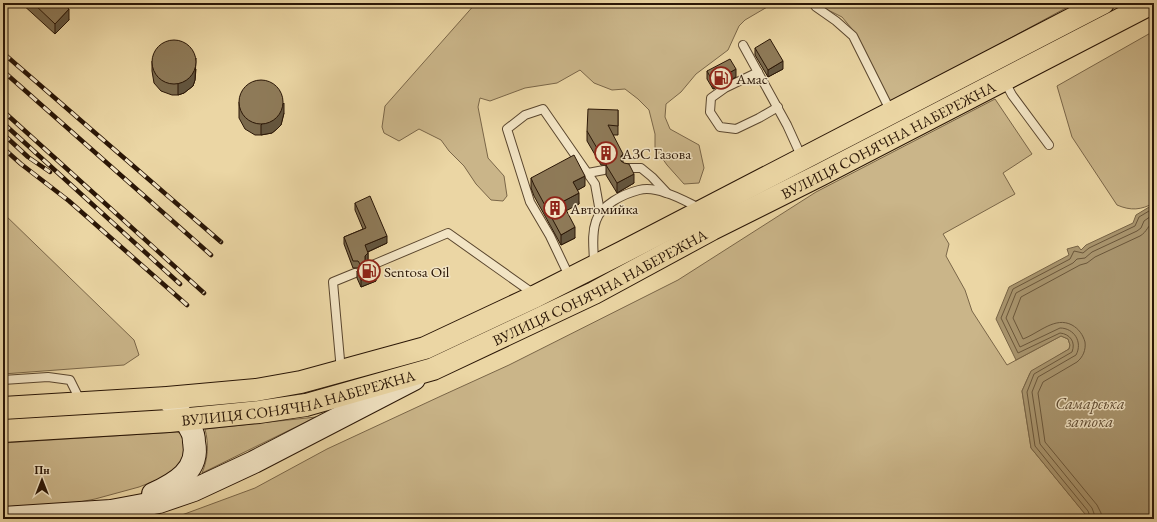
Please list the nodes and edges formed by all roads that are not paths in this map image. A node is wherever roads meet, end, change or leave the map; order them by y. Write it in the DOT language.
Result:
graph roads {
  1 [pos="813,3"];
  2 [pos="1103,3"];
  3 [pos="1152,3"];
  4 [pos="743,45"];
  5 [pos="758,72"];
  6 [pos="1004,80"];
  7 [pos="778,108"];
  8 [pos="891,113"];
  9 [pos="1049,145"];
  10 [pos="626,168"];
  11 [pos="808,168"];
  12 [pos="604,170"];
  13 [pos="588,173"];
  14 [pos="667,193"];
  15 [pos="600,212"];
  16 [pos="708,219"];
  17 [pos="370,266"];
  18 [pos="355,272"];
  19 [pos="587,279"];
  20 [pos="536,296"];
  21 [pos="433,369"];
  22 [pos="341,371"];
  23 [pos="3,380"];
  24 [pos="167,398"];
  25 [pos="82,403"];
  26 [pos="3,408"];
  27 [pos="185,419"];
  28 [pos="3,431"];
  29 [pos="111,512"];
  30 [pos="3,518"];
  1 -- 8 [label="lane"];
  2 -- 8 [label="main road, ВУЛИЦЯ СОНЯЧНА НАБЕРЕЖНА"];
  3 -- 6 [label="main road, ВУЛИЦЯ СОНЯЧНА НАБЕРЕЖНА"];
  4 -- 5 [label="lane"];
  5 -- 7 [label="lane"];
  5 -- 7 [label="lane"];
  6 -- 9 [label="lane"];
  6 -- 11 [label="main road, ВУЛИЦЯ СОНЯЧНА НАБЕРЕЖНА"];
  7 -- 11 [label="lane"];
  8 -- 11 [label="main road, ВУЛИЦЯ СОНЯЧНА НАБЕРЕЖНА"];
  10 -- 14 [label="lane"];
  11 -- 16 [label="main road, ВУЛИЦЯ СОНЯЧНА НАБЕРЕЖНА"];
  12 -- 13 [label="lane"];
  13 -- 15 [label="lane"];
  13 -- 19 [label="lane"];
  14 -- 15 [label="lane"];
  14 -- 16 [label="lane"];
  15 -- 19 [label="lane"];
  16 -- 19 [label="main road, ВУЛИЦЯ СОНЯЧНА НАБЕРЕЖНА"];
  17 -- 20 [label="lane"];
  18 -- 22 [label="lane"];
  19 -- 20 [label="main road, ВУЛИЦЯ СОНЯЧНА НАБЕРЕЖНА"];
  19 -- 21 [label="main road, ВУЛИЦЯ СОНЯЧНА НАБЕРЕЖНА"];
  20 -- 22 [label="main road, ВУЛИЦЯ СОНЯЧНА НАБЕРЕЖНА"];
  21 -- 27 [label="main road, ВУЛИЦЯ СОНЯЧНА НАБЕРЕЖНА"];
  21 -- 29 [label="main road"];
  22 -- 24 [label="main road, ВУЛИЦЯ СОНЯЧНА НАБЕРЕЖНА"];
  23 -- 25 [label="lane"];
  24 -- 25 [label="main road, ВУЛИЦЯ СОНЯЧНА НАБЕРЕЖНА"];
  24 -- 27 [label="main road"];
  25 -- 26 [label="main road, ВУЛИЦЯ СОНЯЧНА НАБЕРЕЖНА"];
  27 -- 28 [label="main road, ВУЛИЦЯ СОНЯЧНА НАБЕРЕЖНА"];
  27 -- 29 [label="main road"];
  29 -- 30 [label="main road"];
}
